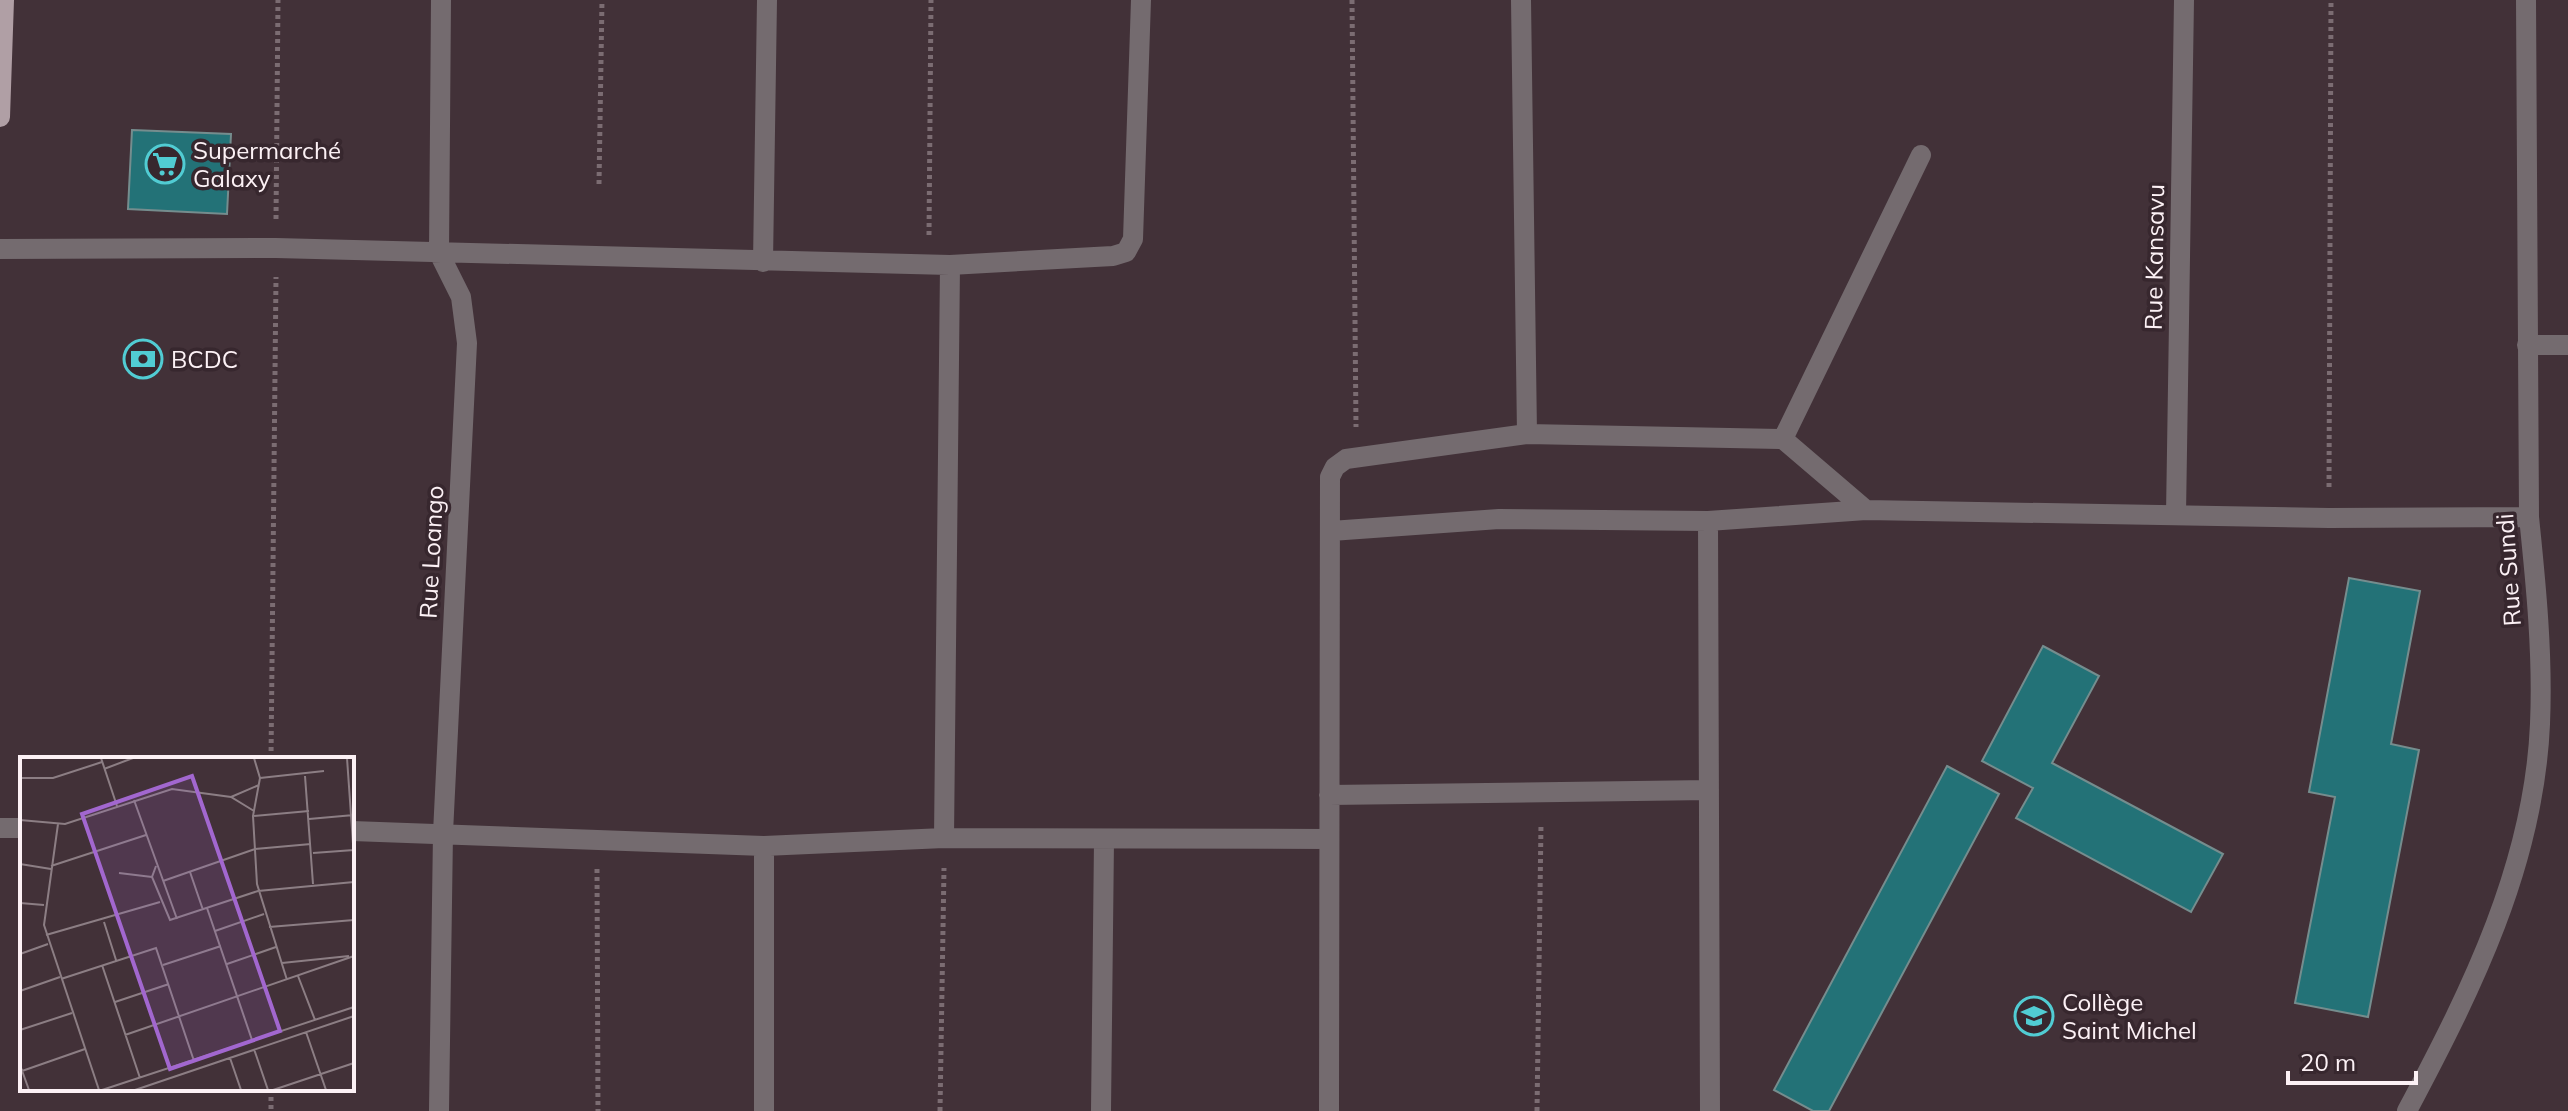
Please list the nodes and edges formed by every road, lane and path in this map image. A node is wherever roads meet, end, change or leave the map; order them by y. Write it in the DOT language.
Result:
graph roads {
  1 [pos="4,0"];
  2 [pos="278,0"];
  3 [pos="441,0"];
  4 [pos="602,0"];
  5 [pos="767,0"];
  6 [pos="931,0"];
  7 [pos="1141,0"];
  8 [pos="1352,0"];
  9 [pos="1521,0"];
  10 [pos="2184,0"];
  11 [pos="2331,0"];
  12 [pos="2526,0"];
  13 [pos="0,117"];
  14 [pos="1921,155"];
  15 [pos="599,184"];
  16 [pos="276,248"];
  17 [pos="0,249"];
  18 [pos="439,253"];
  19 [pos="763,262"];
  20 [pos="940,264"];
  21 [pos="2527,345"];
  22 [pos="2568,345"];
  23 [pos="1527,434"];
  24 [pos="1783,439"];
  25 [pos="1356,458"];
  26 [pos="1866,510"];
  27 [pos="2176,515"];
  28 [pos="2529,517"];
  29 [pos="2329,518"];
  30 [pos="1708,521"];
  31 [pos="1331,531"];
  32 [pos="271,757"];
  33 [pos="1709,790"];
  34 [pos="1542,792"];
  35 [pos="1329,795"];
  36 [pos="354,831"];
  37 [pos="443,833"];
  38 [pos="944,838"];
  39 [pos="1328,839"];
  40 [pos="596,840"];
  41 [pos="1104,840"];
  42 [pos="764,846"];
  43 [pos="439,1111"];
  44 [pos="598,1111"];
  45 [pos="764,1111"];
  46 [pos="940,1111"];
  47 [pos="1101,1111"];
  48 [pos="1329,1111"];
  49 [pos="1537,1111"];
  50 [pos="1710,1111"];
  51 [pos="2407,1111"];
  1 -- 13 [label="main road"];
  2 -- 16 [label="path"];
  3 -- 18 [label="street, Rue Loango"];
  4 -- 15 [label="path"];
  5 -- 19 [label="street"];
  6 -- 20 [label="path"];
  7 -- 20 [label="street"];
  8 -- 25 [label="path"];
  9 -- 23 [label="street"];
  10 -- 27 [label="street, Rue Kansavu"];
  11 -- 29 [label="path"];
  12 -- 21 [label="street, Rue Sundi"];
  14 -- 24 [label="street"];
  16 -- 17 [label="street"];
  16 -- 18 [label="street"];
  16 -- 32 [label="path"];
  18 -- 19 [label="street"];
  18 -- 37 [label="street, Rue Loango"];
  19 -- 20 [label="street"];
  20 -- 38 [label="street"];
  21 -- 22 [label="street"];
  21 -- 28 [label="street, Rue Sundi"];
  23 -- 24 [label="street"];
  23 -- 25 [label="street"];
  24 -- 26 [label="street"];
  25 -- 31 [label="street"];
  26 -- 27 [label="street"];
  26 -- 30 [label="street"];
  27 -- 29 [label="street"];
  28 -- 29 [label="street"];
  28 -- 51 [label="street, Rue Sundi"];
  30 -- 31 [label="street"];
  30 -- 33 [label="street"];
  31 -- 35 [label="street"];
  33 -- 34 [label="street"];
  33 -- 50 [label="street"];
  34 -- 35 [label="street"];
  34 -- 49 [label="path"];
  35 -- 39 [label="street"];
  36 -- 37 [label="street"];
  37 -- 40 [label="street"];
  37 -- 43 [label="street, Rue Loango"];
  38 -- 41 [label="street"];
  38 -- 42 [label="street"];
  38 -- 46 [label="path"];
  39 -- 41 [label="street"];
  39 -- 48 [label="street"];
  40 -- 42 [label="street"];
  40 -- 44 [label="path"];
  41 -- 47 [label="street"];
  42 -- 45 [label="street"];
}
